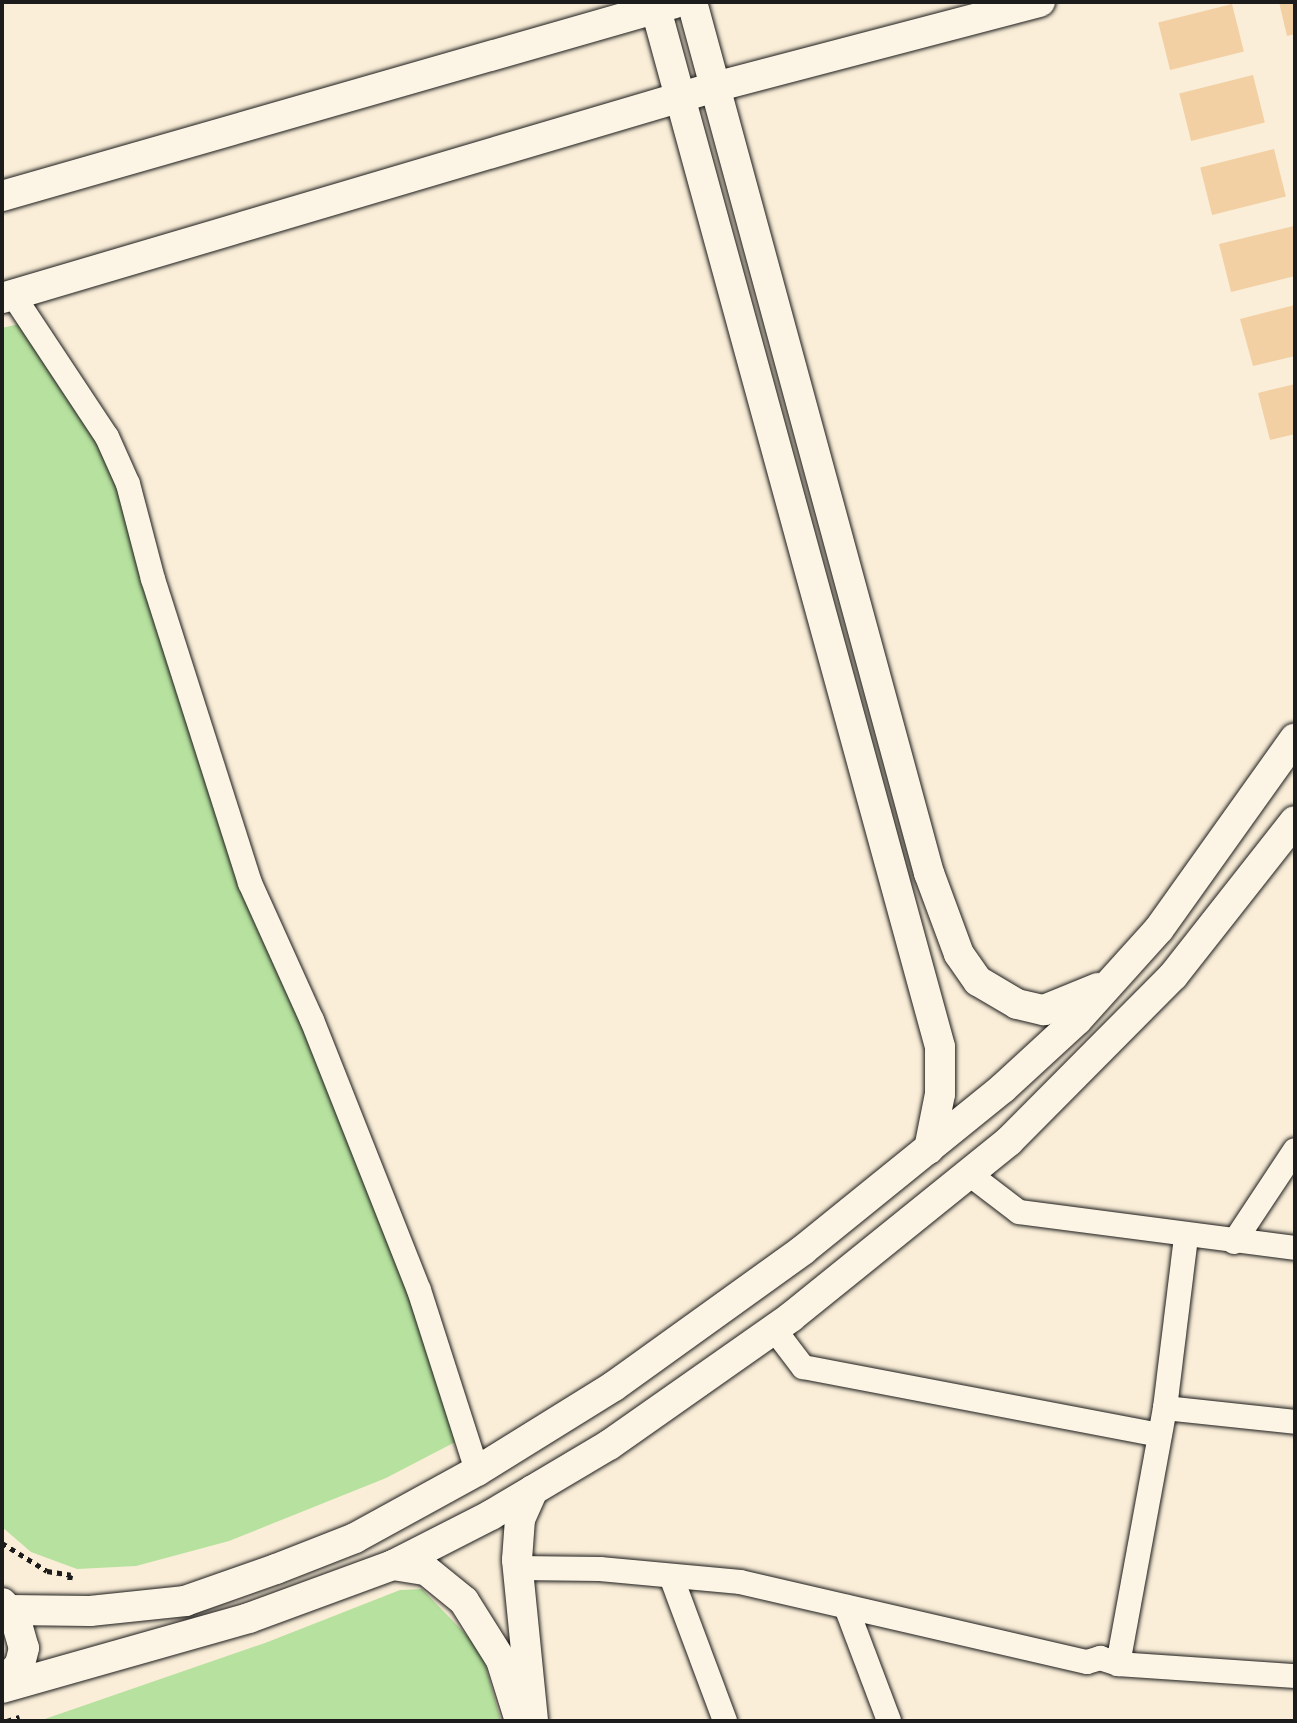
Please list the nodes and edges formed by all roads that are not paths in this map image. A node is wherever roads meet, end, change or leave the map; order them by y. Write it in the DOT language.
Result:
graph roads {
  1 [pos="692,2"];
  2 [pos="1040,2"];
  3 [pos="663,5"];
  4 [pos="715,87"];
  5 [pos="680,100"];
  6 [pos="2,196"];
  7 [pos="7,296"];
  8 [pos="1295,738"];
  9 [pos="1295,821"];
  10 [pos="1111,982"];
  11 [pos="929,1149"];
  12 [pos="1295,1150"];
  13 [pos="968,1173"];
  14 [pos="1186,1236"];
  15 [pos="1234,1242"];
  16 [pos="1295,1248"];
  17 [pos="774,1329"];
  18 [pos="1165,1408"];
  19 [pos="1295,1422"];
  20 [pos="1160,1436"];
  21 [pos="477,1471"];
  22 [pos="533,1490"];
  23 [pos="393,1565"];
  24 [pos="518,1568"];
  25 [pos="672,1578"];
  26 [pos="6,1607"];
  27 [pos="846,1607"];
  28 [pos="1118,1664"];
  29 [pos="1295,1676"];
  30 [pos="2,1687"];
  31 [pos="520,1721"];
  32 [pos="533,1721"];
  33 [pos="725,1721"];
  34 [pos="889,1721"];
  1 -- 4 [label="street"];
  2 -- 4 [label="street"];
  3 -- 5 [label="street"];
  3 -- 6 [label="street"];
  4 -- 5 [label="street"];
  4 -- 10 [label="street"];
  5 -- 7 [label="street"];
  5 -- 11 [label="street"];
  7 -- 21 [label="street"];
  8 -- 10 [label="street"];
  9 -- 13 [label="street"];
  10 -- 11 [label="street"];
  11 -- 21 [label="street"];
  12 -- 15 [label="street"];
  13 -- 14 [label="street"];
  13 -- 17 [label="street"];
  14 -- 15 [label="street"];
  14 -- 18 [label="street"];
  15 -- 16 [label="street"];
  17 -- 20 [label="street"];
  17 -- 22 [label="street"];
  18 -- 19 [label="street"];
  18 -- 20 [label="street"];
  20 -- 28 [label="street"];
  21 -- 26 [label="street"];
  22 -- 23 [label="street"];
  22 -- 24 [label="street"];
  23 -- 30 [label="street"];
  23 -- 31 [label="street"];
  24 -- 25 [label="street"];
  24 -- 32 [label="street"];
  25 -- 27 [label="street"];
  25 -- 33 [label="street"];
  26 -- 30 [label="street"];
  27 -- 28 [label="street"];
  27 -- 34 [label="street"];
  28 -- 29 [label="street"];
}
